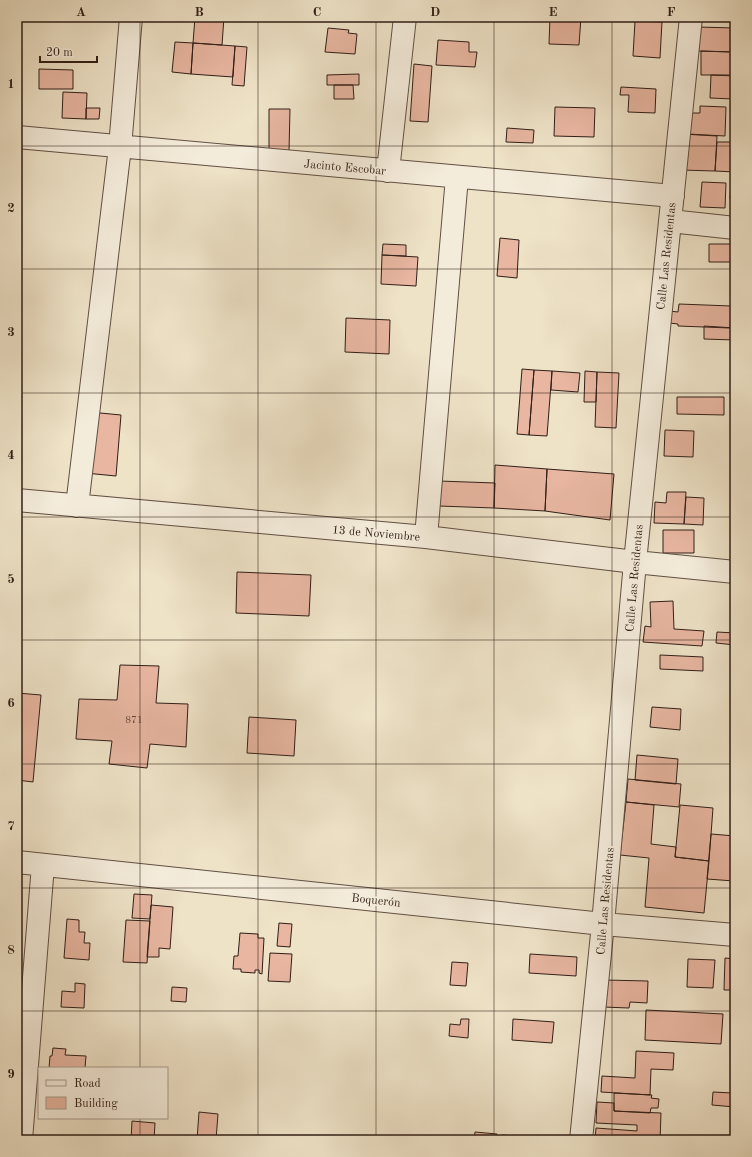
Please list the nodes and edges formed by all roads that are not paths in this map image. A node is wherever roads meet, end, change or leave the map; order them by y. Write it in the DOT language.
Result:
graph roads {
  1 [pos="131,17"];
  2 [pos="405,17"];
  3 [pos="691,17"];
  4 [pos="17,137"];
  5 [pos="120,147"];
  6 [pos="388,171"];
  7 [pos="457,177"];
  8 [pos="673,196"];
  9 [pos="670,221"];
  10 [pos="735,228"];
  11 [pos="17,500"];
  12 [pos="77,506"];
  13 [pos="426,537"];
  14 [pos="635,562"];
  15 [pos="735,572"];
  16 [pos="17,862"];
  17 [pos="43,865"];
  18 [pos="603,924"];
  19 [pos="735,935"];
  20 [pos="21,1140"];
  21 [pos="581,1140"];
  1 -- 5 [label="street"];
  2 -- 6 [label="street"];
  3 -- 8 [label="street, Calle Las Residentas"];
  4 -- 5 [label="street, Jacinto Escobar"];
  5 -- 6 [label="street, Jacinto Escobar"];
  5 -- 12 [label="street"];
  6 -- 7 [label="street, Jacinto Escobar"];
  7 -- 8 [label="street, Jacinto Escobar"];
  7 -- 13 [label="street"];
  8 -- 9 [label="street, Calle Las Residentas"];
  9 -- 10 [label="street"];
  9 -- 14 [label="street, Calle Las Residentas"];
  11 -- 12 [label="street, 13 de Noviembre"];
  12 -- 13 [label="street, 13 de Noviembre"];
  13 -- 14 [label="street, 13 de Noviembre"];
  14 -- 15 [label="street, 13 de Noviembre"];
  14 -- 18 [label="street, Calle Las Residentas"];
  16 -- 17 [label="street, Boquerón"];
  17 -- 18 [label="street, Boquerón"];
  17 -- 20 [label="street"];
  18 -- 19 [label="street, Boquerón"];
  18 -- 21 [label="street, Calle Las Residentas"];
}
